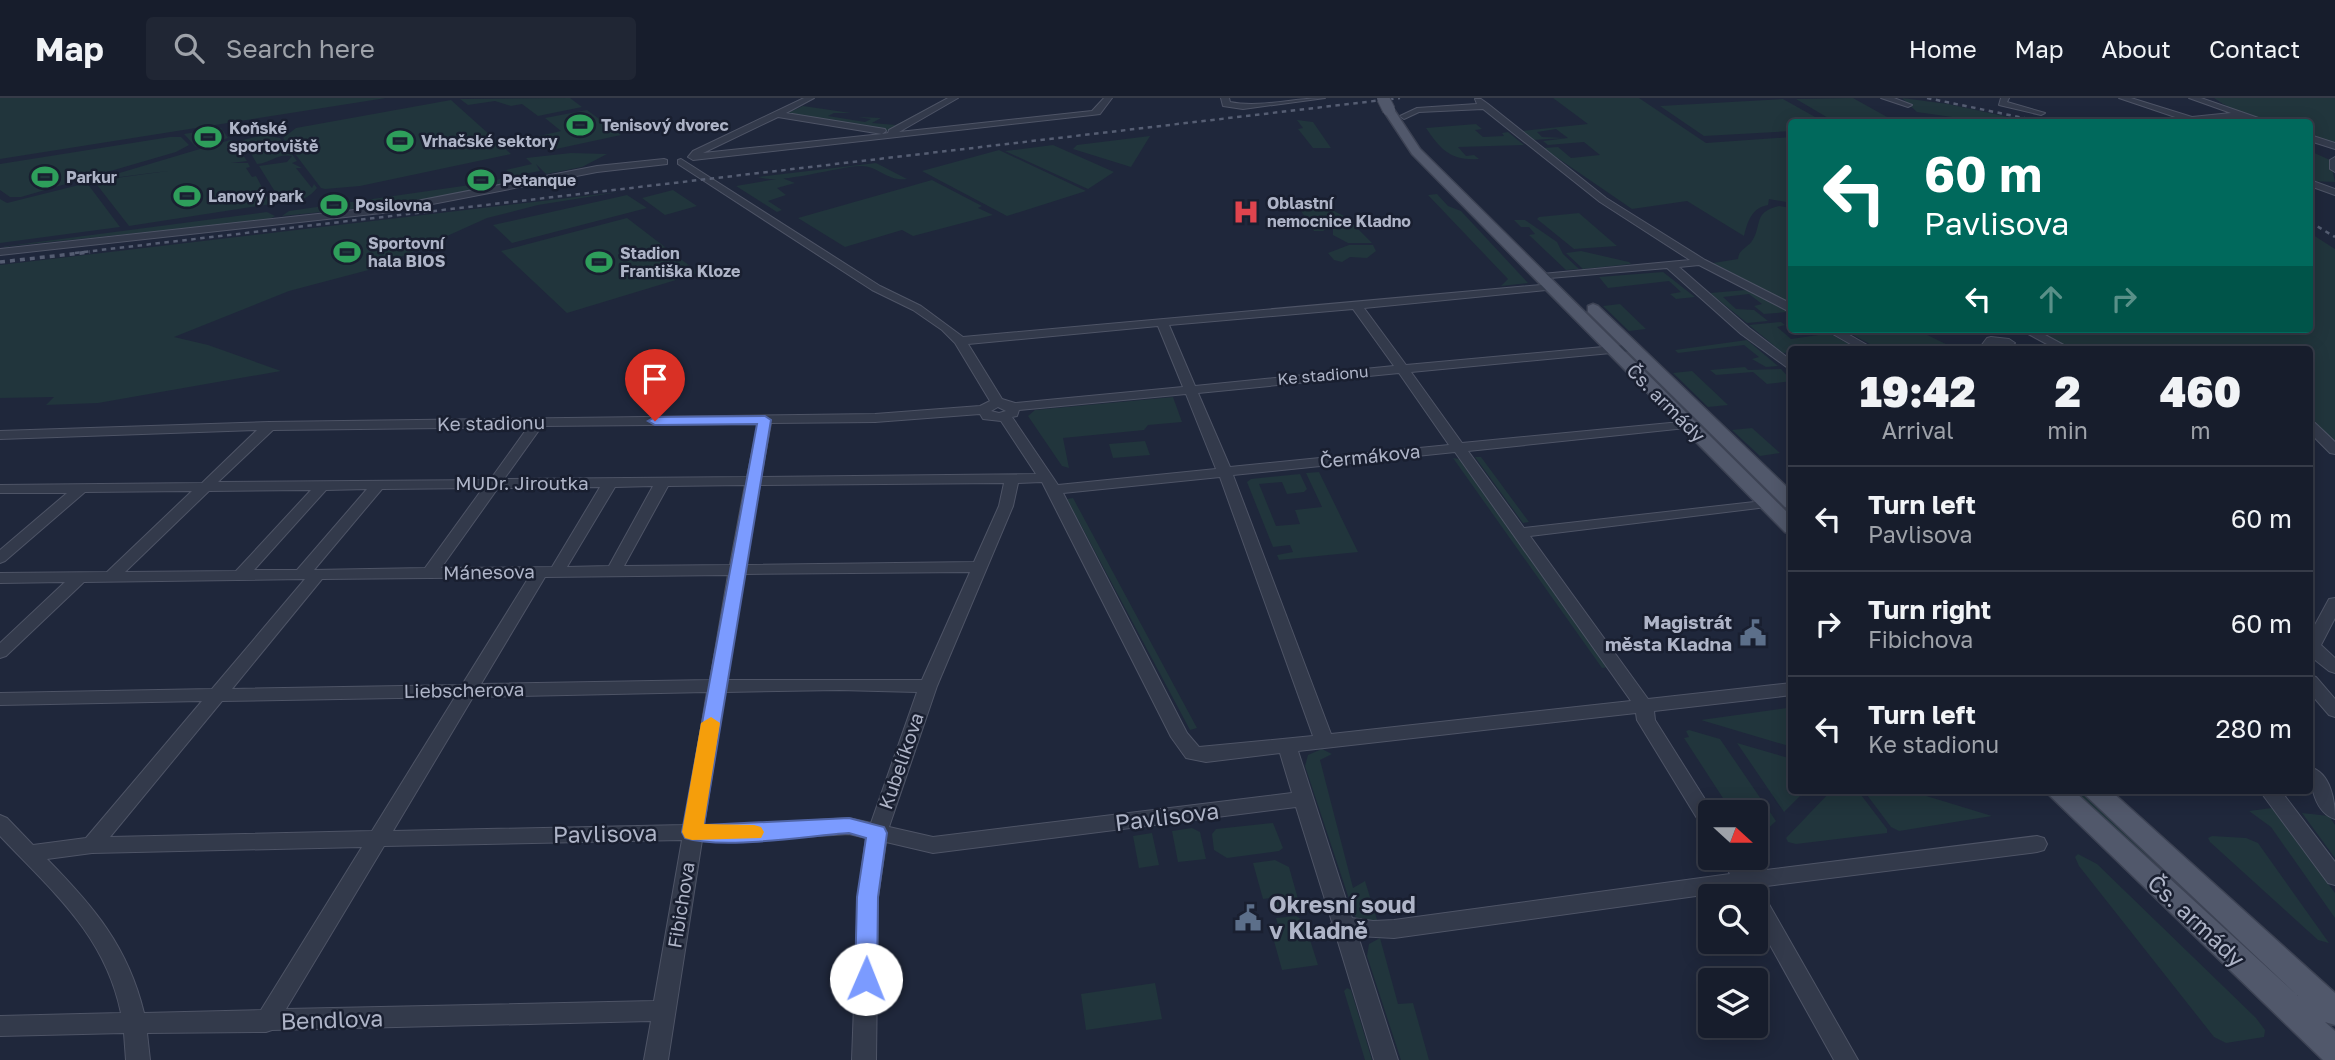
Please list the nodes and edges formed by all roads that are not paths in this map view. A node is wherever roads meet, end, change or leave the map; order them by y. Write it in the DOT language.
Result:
graph roads {
  1 [pos="810,98"];
  2 [pos="954,98"];
  3 [pos="1108,98"];
  4 [pos="1321,98"];
  5 [pos="1383,98"];
  6 [pos="1885,98"];
  7 [pos="2005,98"];
  8 [pos="2123,98"];
  9 [pos="2193,98"];
  10 [pos="2209,98"];
  11 [pos="1227,102"];
  12 [pos="1485,102"];
  13 [pos="1908,105"];
  14 [pos="2222,107"];
  15 [pos="1397,108"];
  16 [pos="2041,113"];
  17 [pos="777,114"];
  18 [pos="2244,115"];
  19 [pos="2217,118"];
  20 [pos="2188,119"];
  21 [pos="2209,119"];
  22 [pos="2220,119"];
  23 [pos="2257,119"];
  24 [pos="888,134"];
  25 [pos="2313,139"];
  26 [pos="2335,146"];
  27 [pos="678,156"];
  28 [pos="2335,160"];
  29 [pos="2335,169"];
  30 [pos="2313,184"];
  31 [pos="2335,192"];
  32 [pos="0,252"];
  33 [pos="1701,262"];
  34 [pos="1671,266"];
  35 [pos="1551,280"];
  36 [pos="1356,305"];
  37 [pos="1788,307"];
  38 [pos="1162,321"];
  39 [pos="1837,333"];
  40 [pos="2033,333"];
  41 [pos="960,341"];
  42 [pos="1862,346"];
  43 [pos="1987,346"];
  44 [pos="2013,346"];
  45 [pos="2059,346"];
  46 [pos="1632,347"];
  47 [pos="1612,348"];
  48 [pos="1788,364"];
  49 [pos="1402,368"];
  50 [pos="1188,388"];
  51 [pos="1005,408"];
  52 [pos="765,420"];
  53 [pos="538,422"];
  54 [pos="1686,424"];
  55 [pos="269,426"];
  56 [pos="0,435"];
  57 [pos="2316,436"];
  58 [pos="1462,449"];
  59 [pos="2335,450"];
  60 [pos="1224,471"];
  61 [pos="753,480"];
  62 [pos="1012,480"];
  63 [pos="663,482"];
  64 [pos="494,483"];
  65 [pos="610,483"];
  66 [pos="1049,484"];
  67 [pos="323,485"];
  68 [pos="378,485"];
  69 [pos="203,488"];
  70 [pos="0,489"];
  71 [pos="80,489"];
  72 [pos="1788,499"];
  73 [pos="1767,503"];
  74 [pos="1788,524"];
  75 [pos="1521,533"];
  76 [pos="0,558"];
  77 [pos="979,567"];
  78 [pos="737,569"];
  79 [pos="614,570"];
  80 [pos="549,571"];
  81 [pos="430,573"];
  82 [pos="310,574"];
  83 [pos="241,575"];
  84 [pos="81,576"];
  85 [pos="112,576"];
  86 [pos="0,578"];
  87 [pos="2335,603"];
  88 [pos="2313,644"];
  89 [pos="2313,650"];
  90 [pos="0,652"];
  91 [pos="2335,667"];
  92 [pos="2313,685"];
  93 [pos="928,686"];
  94 [pos="717,687"];
  95 [pos="467,690"];
  96 [pos="1788,690"];
  97 [pos="218,693"];
  98 [pos="0,699"];
  99 [pos="1645,708"];
  100 [pos="2335,711"];
  101 [pos="1325,743"];
  102 [pos="1287,747"];
  103 [pos="2313,779"];
  104 [pos="2061,794"];
  105 [pos="2097,794"];
  106 [pos="2272,794"];
  107 [pos="1301,799"];
  108 [pos="1698,804"];
  109 [pos="2335,812"];
  110 [pos="0,822"];
  111 [pos="692,832"];
  112 [pos="877,833"];
  113 [pos="377,839"];
  114 [pos="92,845"];
  115 [pos="2037,845"];
  116 [pos="29,853"];
  117 [pos="2335,877"];
  118 [pos="1768,888"];
  119 [pos="1698,897"];
  120 [pos="1768,921"];
  121 [pos="1341,925"];
  122 [pos="665,1011"];
  123 [pos="2335,1012"];
  124 [pos="266,1022"];
  125 [pos="136,1023"];
  126 [pos="0,1026"];
  127 [pos="2335,1051"];
  128 [pos="138,1060"];
  129 [pos="656,1060"];
  130 [pos="864,1060"];
  131 [pos="1386,1060"];
  132 [pos="1846,1060"];
  1 -- 17 [label="street"];
  2 -- 24 [label="street"];
  3 -- 24 [label="street"];
  4 -- 11 [label="street"];
  5 -- 15 [label="main road, Čs. armády, bridge"];
  6 -- 13 [label="street"];
  7 -- 16 [label="street"];
  8 -- 20 [label="street"];
  9 -- 14 [label="street"];
  10 -- 14 [label="street"];
  12 -- 15 [label="street"];
  12 -- 33 [label="street"];
  14 -- 18 [label="street"];
  15 -- 35 [label="main road, Čs. armády"];
  17 -- 24 [label="street"];
  17 -- 27 [label="street"];
  18 -- 19 [label="street"];
  18 -- 23 [label="street"];
  19 -- 21 [label="street"];
  19 -- 22 [label="street"];
  24 -- 27 [label="street"];
  25 -- 26 [label="street"];
  27 -- 32 [label="street"];
  27 -- 41 [label="street"];
  28 -- 29 [label="street"];
  30 -- 31 [label="street"];
  33 -- 34 [label="street"];
  33 -- 37 [label="street"];
  34 -- 35 [label="street"];
  34 -- 48 [label="street"];
  35 -- 36 [label="street"];
  35 -- 46 [label="main road, Čs. armády"];
  35 -- 47 [label="main road, Čs. armády"];
  36 -- 38 [label="street"];
  36 -- 49 [label="street"];
  38 -- 41 [label="street"];
  38 -- 50 [label="street"];
  39 -- 42 [label="street"];
  40 -- 45 [label="street"];
  41 -- 51 [label="street"];
  43 -- 44 [label="street"];
  46 -- 47 [label="street, Ke stadionu"];
  46 -- 72 [label="main road, Čs. armády"];
  47 -- 49 [label="street, Ke stadionu"];
  47 -- 54 [label="main road, Čs. armády"];
  49 -- 50 [label="street, Ke stadionu"];
  49 -- 58 [label="street"];
  50 -- 51 [label="street, Ke stadionu"];
  50 -- 60 [label="street"];
  51 -- 52 [label="street, Ke stadionu"];
  51 -- 66 [label="street"];
  52 -- 53 [label="street, Ke stadionu"];
  52 -- 61 [label="street, Fibichova"];
  53 -- 55 [label="street, Ke stadionu"];
  53 -- 64 [label="street"];
  54 -- 58 [label="street, Čermákova"];
  54 -- 73 [label="main road, Čs. armády"];
  55 -- 56 [label="street, Ke stadionu"];
  55 -- 69 [label="street"];
  57 -- 59 [label="street"];
  58 -- 60 [label="street, Čermákova"];
  58 -- 75 [label="street"];
  60 -- 66 [label="street, Čermákova"];
  60 -- 101 [label="street"];
  61 -- 62 [label="street, MUDr. Jiroutka"];
  61 -- 63 [label="street, MUDr. Jiroutka"];
  61 -- 78 [label="street, Fibichova"];
  62 -- 66 [label="street, MUDr. Jiroutka"];
  62 -- 77 [label="street, Kubelíkova"];
  63 -- 65 [label="street, MUDr. Jiroutka"];
  63 -- 79 [label="street"];
  64 -- 65 [label="street, MUDr. Jiroutka"];
  64 -- 68 [label="street, MUDr. Jiroutka"];
  64 -- 81 [label="street"];
  65 -- 80 [label="street"];
  66 -- 102 [label="street"];
  67 -- 68 [label="street, MUDr. Jiroutka"];
  67 -- 69 [label="street, MUDr. Jiroutka"];
  67 -- 83 [label="street"];
  68 -- 82 [label="street"];
  69 -- 71 [label="street, MUDr. Jiroutka"];
  69 -- 85 [label="street"];
  70 -- 71 [label="street, MUDr. Jiroutka"];
  71 -- 76 [label="street"];
  73 -- 74 [label="main road, Čs. armády"];
  73 -- 75 [label="street"];
  75 -- 99 [label="street"];
  77 -- 78 [label="street, Mánesova"];
  77 -- 93 [label="street, Kubelíkova"];
  78 -- 79 [label="street, Mánesova"];
  78 -- 94 [label="street, Fibichova"];
  79 -- 80 [label="street, Mánesova"];
  80 -- 81 [label="street, Mánesova"];
  80 -- 95 [label="street"];
  81 -- 82 [label="street, Mánesova"];
  82 -- 83 [label="street, Mánesova"];
  82 -- 97 [label="street"];
  83 -- 85 [label="street, Mánesova"];
  84 -- 85 [label="street, Mánesova"];
  84 -- 86 [label="street, Mánesova"];
  84 -- 90 [label="street"];
  87 -- 88 [label="street"];
  89 -- 91 [label="street"];
  92 -- 100 [label="street"];
  93 -- 94 [label="street, Liebscherova"];
  93 -- 112 [label="street, Kubelíkova"];
  94 -- 95 [label="street, Liebscherova"];
  94 -- 111 [label="street, Fibichova"];
  95 -- 97 [label="street, Liebscherova"];
  95 -- 113 [label="street"];
  96 -- 99 [label="street"];
  97 -- 98 [label="street, Liebscherova"];
  97 -- 114 [label="street"];
  99 -- 101 [label="street"];
  99 -- 108 [label="street"];
  101 -- 102 [label="street"];
  102 -- 107 [label="street"];
  103 -- 109 [label="street"];
  104 -- 127 [label="main road, Čs. armády"];
  105 -- 123 [label="main road, Čs. armády"];
  106 -- 117 [label="street"];
  107 -- 112 [label="street, Pavlisova"];
  107 -- 121 [label="street"];
  110 -- 116 [label="street"];
  111 -- 112 [label="street, Pavlisova"];
  111 -- 113 [label="street, Pavlisova"];
  111 -- 122 [label="street, Fibichova"];
  112 -- 130 [label="street, Kubelíkova"];
  113 -- 114 [label="street, Pavlisova"];
  113 -- 124 [label="street"];
  114 -- 116 [label="street, Pavlisova"];
  115 -- 118 [label="street"];
  116 -- 125 [label="street"];
  119 -- 121 [label="street"];
  120 -- 132 [label="street"];
  121 -- 131 [label="street"];
  122 -- 124 [label="street, Bendlova"];
  122 -- 129 [label="street, Fibichova"];
  124 -- 125 [label="street, Bendlova"];
  125 -- 126 [label="street, Bendlova"];
  125 -- 128 [label="street"];
}
